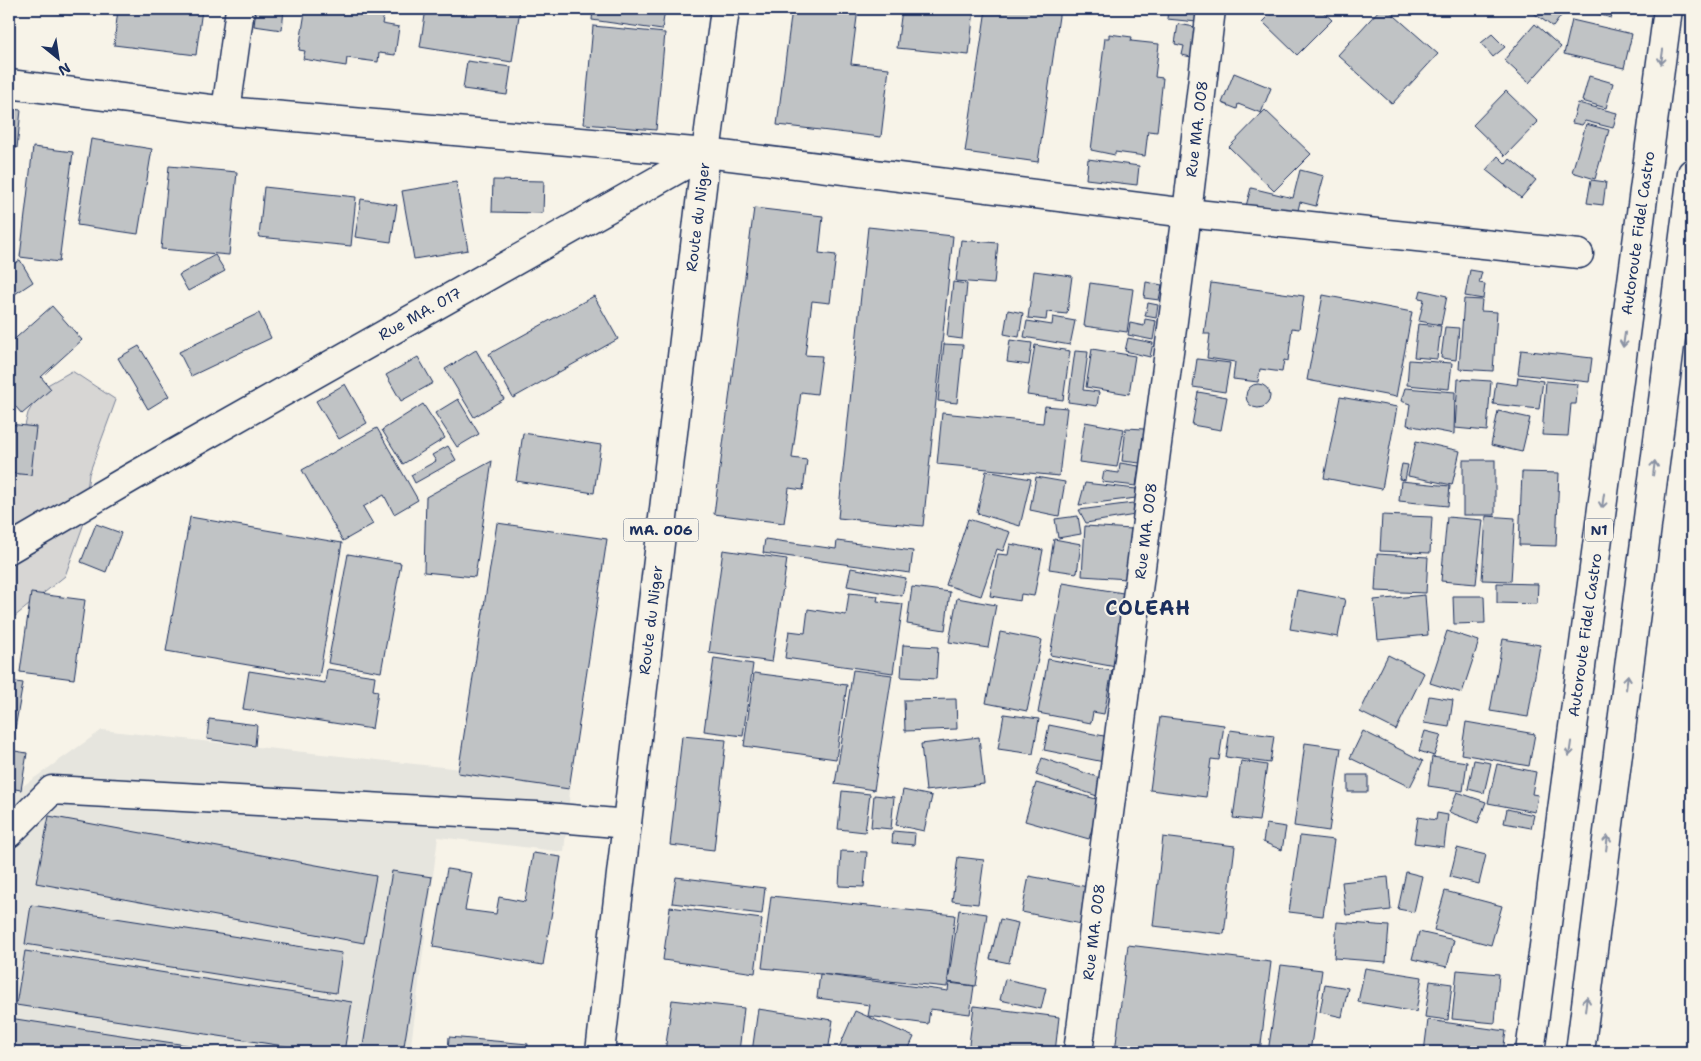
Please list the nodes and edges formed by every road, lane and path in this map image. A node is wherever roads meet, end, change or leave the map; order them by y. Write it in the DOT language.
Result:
graph roads {
  1 [pos="240,9"];
  2 [pos="725,9"];
  3 [pos="1211,9"];
  4 [pos="1668,9"];
  5 [pos="9,84"];
  6 [pos="226,111"];
  7 [pos="706,153"];
  8 [pos="1692,172"];
  9 [pos="1187,213"];
  10 [pos="1579,254"];
  11 [pos="9,549"];
  12 [pos="627,824"];
  13 [pos="9,833"];
  14 [pos="600,1052"];
  15 [pos="1078,1052"];
  16 [pos="1530,1052"];
  17 [pos="1580,1052"];
  1 -- 6 [label="main road"];
  2 -- 7 [label="main road, Route du Niger / MA. 006"];
  3 -- 9 [label="main road, Rue MA. 008"];
  4 -- 16 [label="main road, Autoroute Fidel Castro / N1, one-way"];
  5 -- 6 [label="main road"];
  6 -- 7 [label="main road"];
  7 -- 9 [label="main road"];
  7 -- 11 [label="main road, Rue MA. 017"];
  7 -- 12 [label="main road, Route du Niger / MA. 006"];
  17 -- 8 [label="main road, one-way"];
  9 -- 10 [label="main road"];
  9 -- 15 [label="main road, Rue MA. 008"];
  12 -- 13 [label="main road"];
  12 -- 14 [label="main road, Route du Niger / MA. 006"];
}
